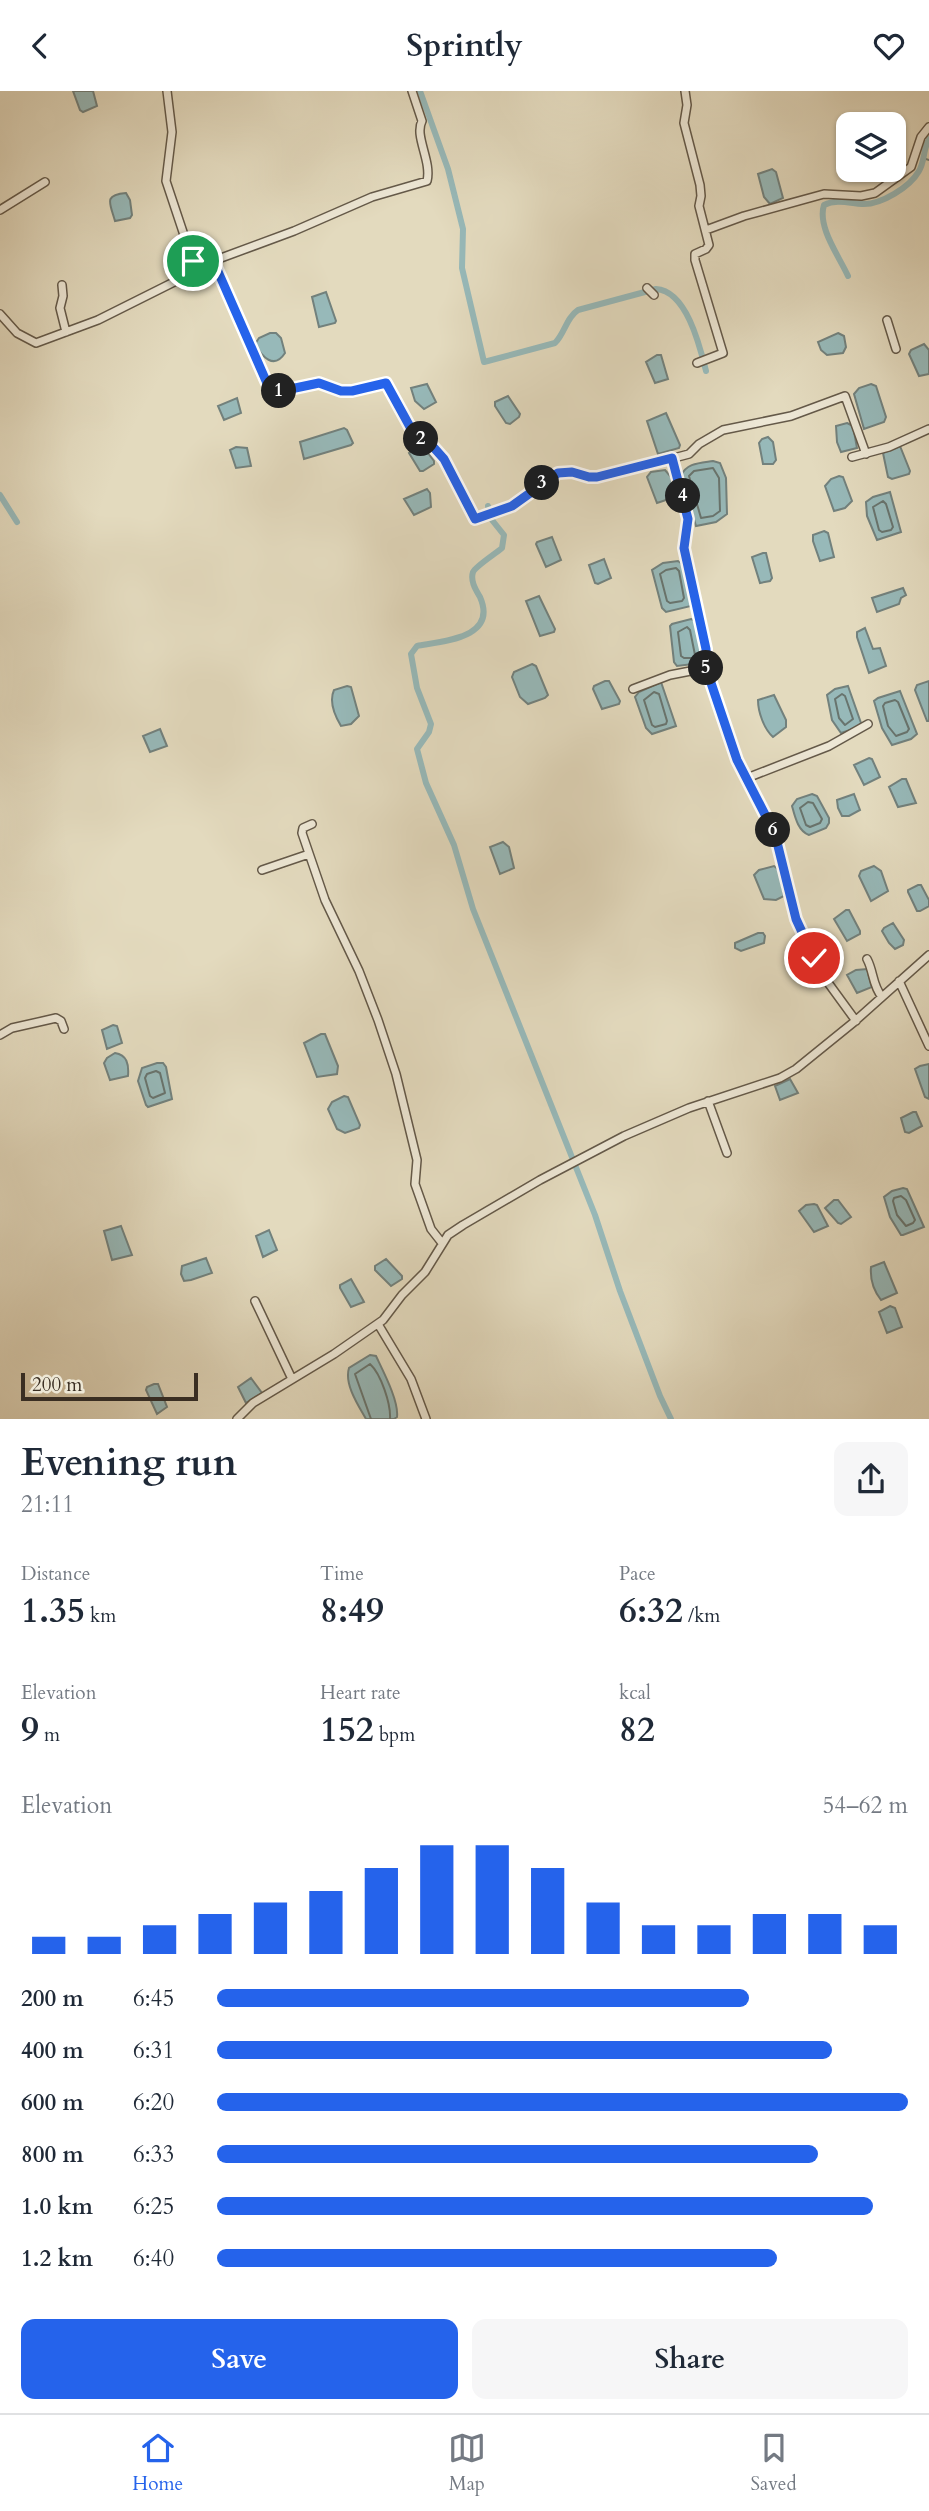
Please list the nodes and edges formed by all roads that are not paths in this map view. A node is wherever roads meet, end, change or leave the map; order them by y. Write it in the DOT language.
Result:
graph roads {
  1 [pos="167,91"];
  2 [pos="412,91"];
  3 [pos="685,91"];
  4 [pos="929,127"];
  5 [pos="45,182"];
  6 [pos="0,210"];
  7 [pos="706,230"];
  8 [pos="213,265"];
  9 [pos="196,271"];
  10 [pos="62,285"];
  11 [pos="648,288"];
  12 [pos="654,295"];
  13 [pos="0,314"];
  14 [pos="887,320"];
  15 [pos="66,332"];
  16 [pos="896,349"];
  17 [pos="698,363"];
  18 [pos="929,429"];
  19 [pos="866,454"];
  20 [pos="852,457"];
  21 [pos="672,458"];
  22 [pos="706,668"];
  23 [pos="633,689"];
  24 [pos="868,725"];
  25 [pos="747,778"];
  26 [pos="312,824"];
  27 [pos="309,853"];
  28 [pos="262,870"];
  29 [pos="929,954"];
  30 [pos="867,959"];
  31 [pos="899,981"];
  32 [pos="882,997"];
  33 [pos="856,1021"];
  34 [pos="64,1029"];
  35 [pos="0,1035"];
  36 [pos="929,1046"];
  37 [pos="708,1101"];
  38 [pos="727,1153"];
  39 [pos="442,1243"];
  40 [pos="255,1301"];
  41 [pos="378,1324"];
  42 [pos="292,1380"];
  43 [pos="237,1419"];
  44 [pos="426,1419"];
  1 -- 9 [label="street"];
  2 -- 8 [label="street"];
  3 -- 7 [label="street"];
  4 -- 7 [label="street"];
  5 -- 6 [label="street"];
  7 -- 17 [label="street"];
  8 -- 9 [label="street"];
  8 -- 21 [label="street"];
  9 -- 15 [label="street"];
  10 -- 15 [label="street"];
  11 -- 12 [label="street"];
  13 -- 15 [label="street"];
  14 -- 16 [label="street"];
  18 -- 19 [label="street"];
  19 -- 20 [label="street"];
  19 -- 21 [label="street"];
  21 -- 22 [label="street"];
  22 -- 23 [label="street"];
  22 -- 25 [label="street"];
  24 -- 25 [label="street"];
  25 -- 33 [label="street"];
  26 -- 27 [label="street"];
  27 -- 28 [label="street"];
  27 -- 39 [label="street"];
  29 -- 31 [label="street"];
  30 -- 32 [label="street"];
  31 -- 32 [label="street"];
  31 -- 36 [label="street"];
  32 -- 33 [label="street"];
  33 -- 37 [label="street"];
  34 -- 35 [label="street"];
  37 -- 38 [label="street"];
  37 -- 39 [label="street"];
  39 -- 41 [label="street"];
  40 -- 42 [label="street"];
  41 -- 42 [label="street"];
  41 -- 44 [label="street"];
  42 -- 43 [label="street"];
}
